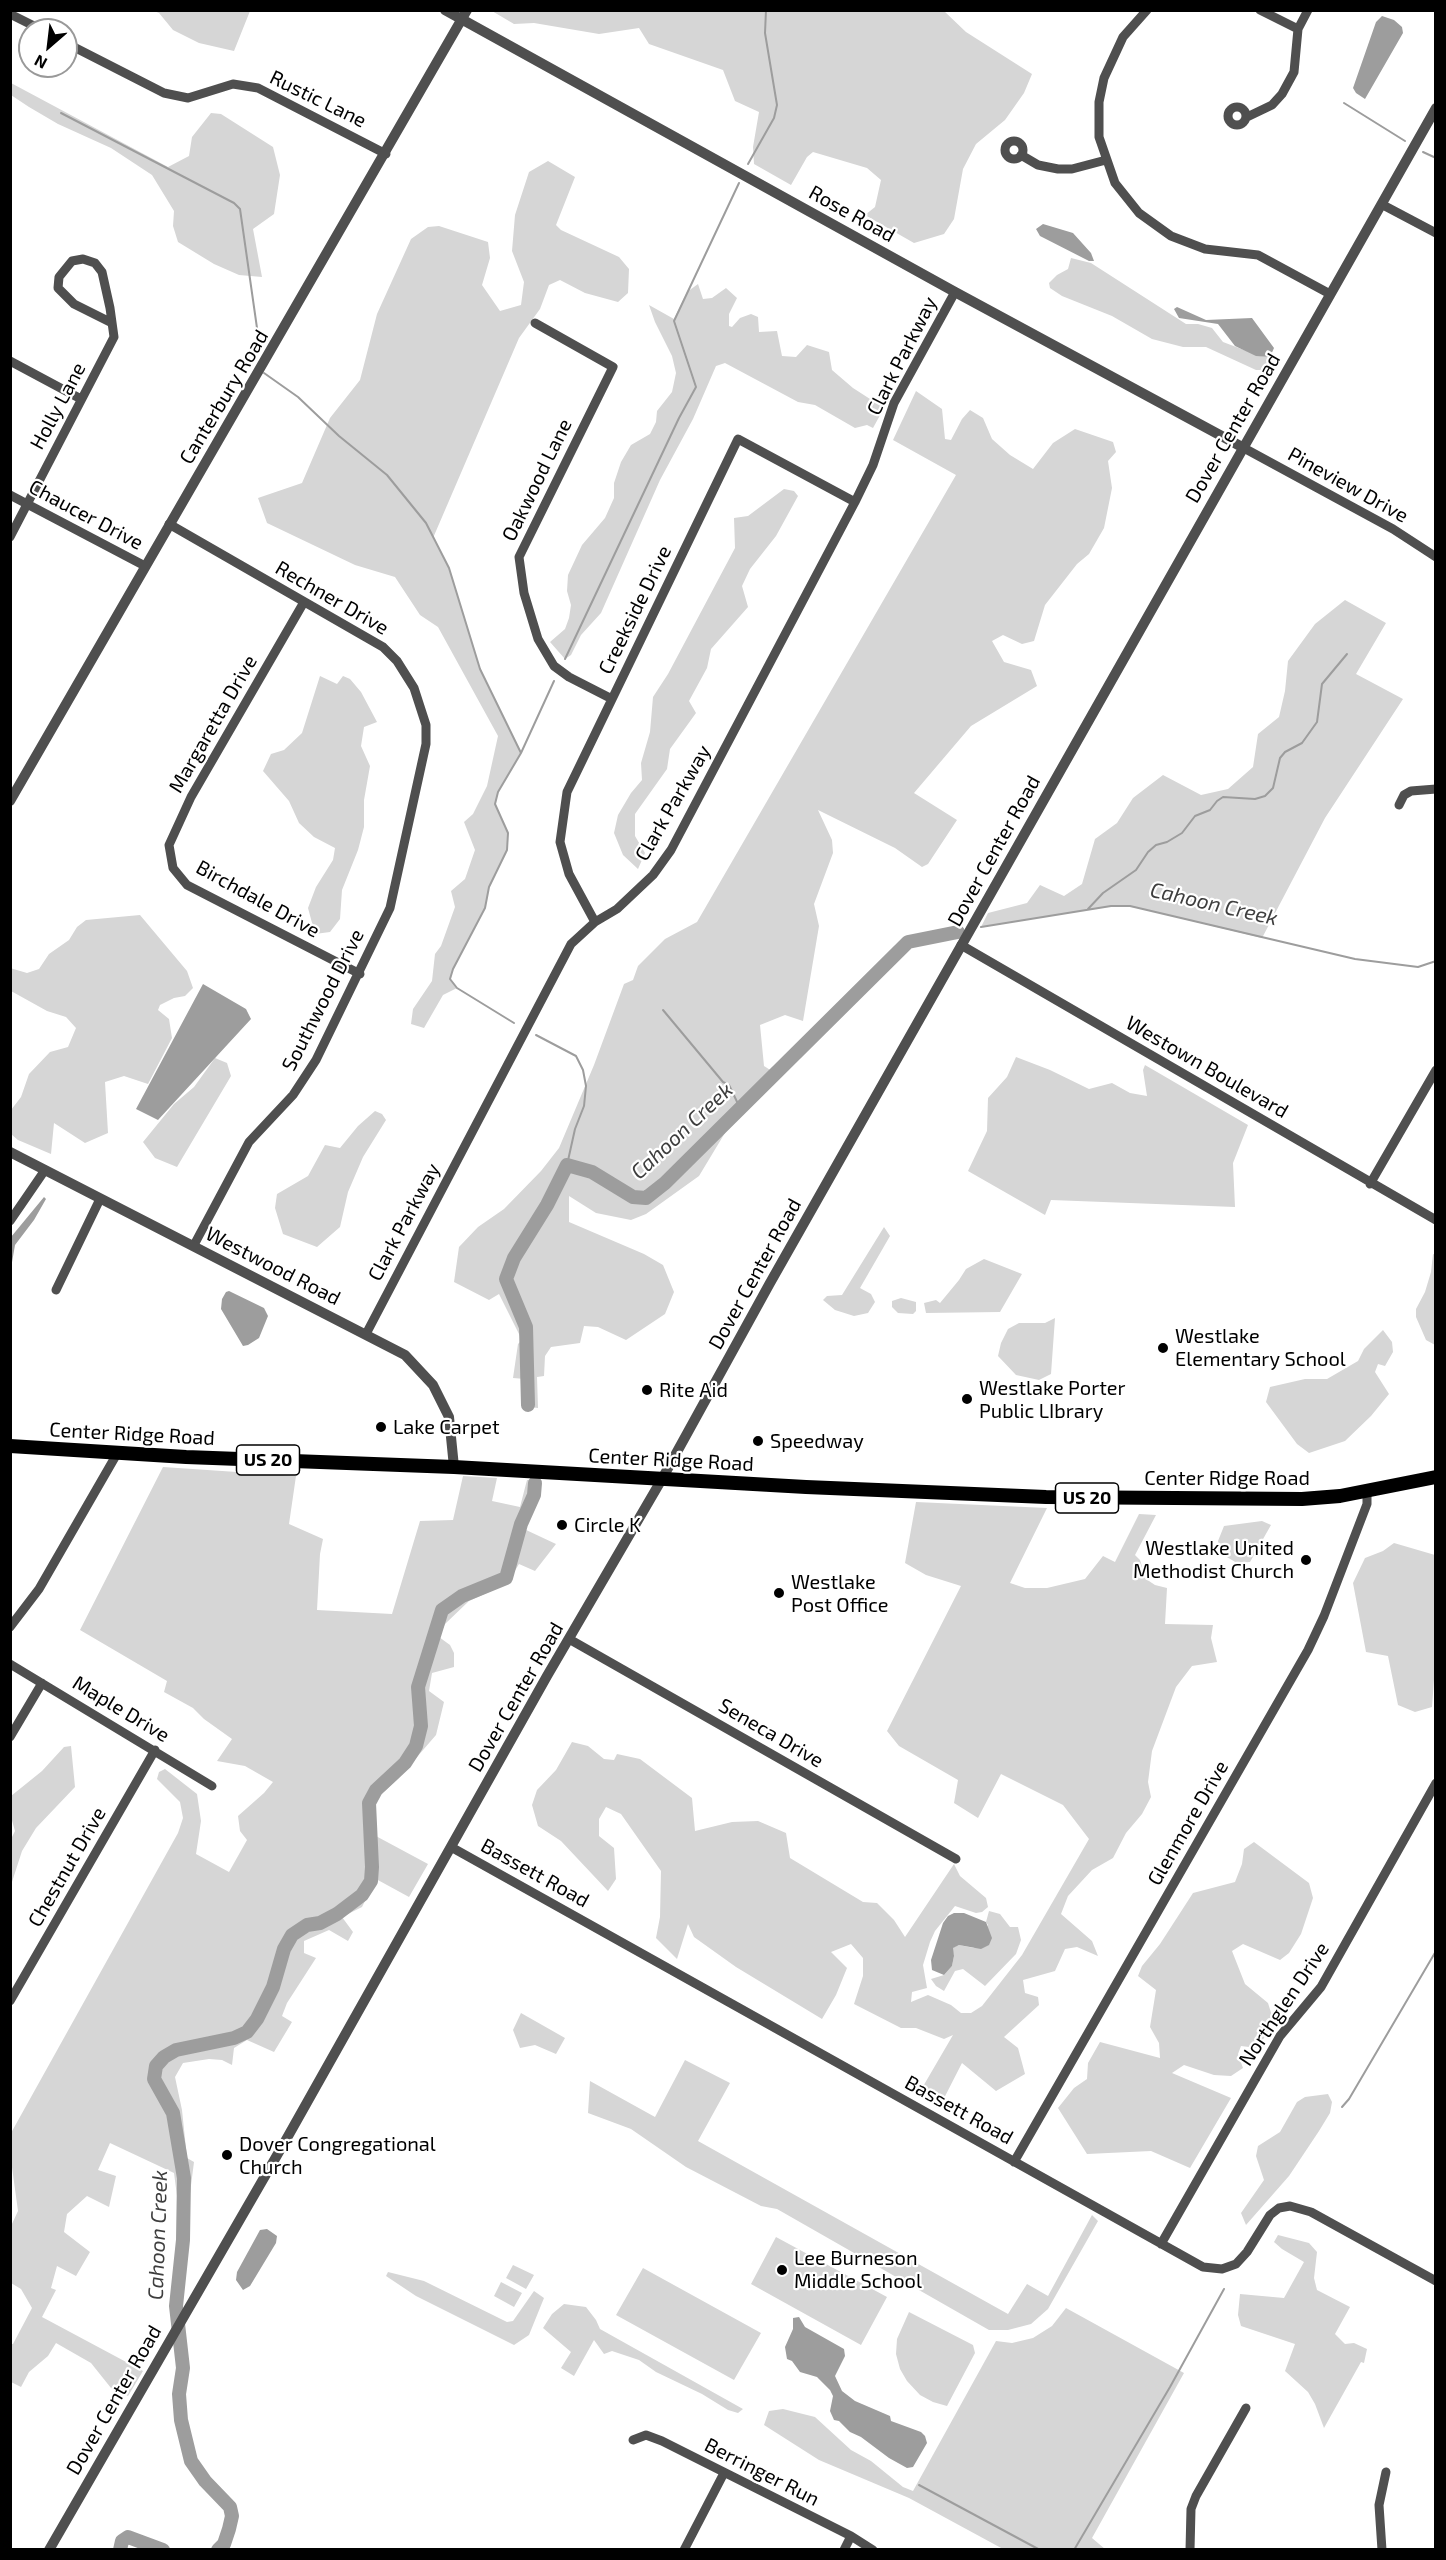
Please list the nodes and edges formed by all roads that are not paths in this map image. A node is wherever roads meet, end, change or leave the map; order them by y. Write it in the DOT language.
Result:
graph roads {
  1 [pos="445,10"];
  2 [pos="1147,10"];
  3 [pos="1260,10"];
  4 [pos="1308,10"];
  5 [pos="465,15"];
  6 [pos="1298,28"];
  7 [pos="78,49"];
  8 [pos="1436,108"];
  9 [pos="1247,117"];
  10 [pos="386,154"];
  11 [pos="1022,155"];
  12 [pos="1106,160"];
  13 [pos="1383,205"];
  14 [pos="1436,233"];
  15 [pos="955,292"];
  16 [pos="1330,294"];
  17 [pos="112,323"];
  18 [pos="535,323"];
  19 [pos="10,361"];
  20 [pos="81,399"];
  21 [pos="1242,447"];
  22 [pos="10,495"];
  23 [pos="855,502"];
  24 [pos="28,505"];
  25 [pos="169,524"];
  26 [pos="10,537"];
  27 [pos="1436,557"];
  28 [pos="145,566"];
  29 [pos="304,602"];
  30 [pos="612,699"];
  31 [pos="426,744"];
  32 [pos="1436,789"];
  33 [pos="10,801"];
  34 [pos="1399,805"];
  35 [pos="173,868"];
  36 [pos="596,922"];
  37 [pos="961,945"];
  38 [pos="360,975"];
  39 [pos="1436,1070"];
  40 [pos="10,1152"];
  41 [pos="45,1170"];
  42 [pos="1370,1184"];
  43 [pos="100,1199"];
  44 [pos="1436,1220"];
  45 [pos="10,1221"];
  46 [pos="194,1245"];
  47 [pos="56,1290"];
  48 [pos="366,1334"];
  49 [pos="10,1446"];
  50 [pos="118,1452"];
  51 [pos="454,1467"];
  52 [pos="1436,1477"];
  53 [pos="662,1479"];
  54 [pos="1367,1491"];
  55 [pos="10,1627"];
  56 [pos="569,1639"];
  57 [pos="10,1664"];
  58 [pos="42,1683"];
  59 [pos="10,1737"];
  60 [pos="155,1750"];
  61 [pos="1436,1783"];
  62 [pos="212,1786"];
  63 [pos="451,1847"];
  64 [pos="956,1858"];
  65 [pos="10,2001"];
  66 [pos="1014,2162"];
  67 [pos="1161,2244"];
  68 [pos="1436,2281"];
  69 [pos="1246,2408"];
  70 [pos="633,2440"];
  71 [pos="1386,2472"];
  72 [pos="724,2473"];
  73 [pos="850,2536"];
  74 [pos="48,2550"];
  75 [pos="684,2550"];
  76 [pos="844,2550"];
  77 [pos="873,2550"];
  78 [pos="1190,2550"];
  79 [pos="1382,2550"];
  1 -- 5 [label="street, Rose Road"];
  2 -- 12 [label="street"];
  3 -- 6 [label="street"];
  4 -- 6 [label="street"];
  5 -- 10 [label="street, Canterbury Road"];
  5 -- 15 [label="street, Rose Road"];
  6 -- 9 [label="street"];
  7 -- 10 [label="street, Rustic Lane"];
  8 -- 13 [label="street, Dover Center Road"];
  10 -- 25 [label="street, Canterbury Road"];
  11 -- 12 [label="street"];
  12 -- 16 [label="street"];
  13 -- 14 [label="street"];
  13 -- 16 [label="street, Dover Center Road"];
  15 -- 21 [label="street, Rose Road"];
  15 -- 23 [label="street, Clark Parkway"];
  16 -- 21 [label="street, Dover Center Road"];
  17 -- 17 [label="street, Holly Lane"];
  17 -- 20 [label="street, Holly Lane"];
  18 -- 30 [label="street, Oakwood Lane"];
  19 -- 20 [label="street"];
  20 -- 24 [label="street, Holly Lane"];
  21 -- 27 [label="street, Pineview Drive"];
  21 -- 37 [label="street, Dover Center Road"];
  22 -- 24 [label="street, Chaucer Drive"];
  23 -- 30 [label="street, Creekside Drive"];
  23 -- 36 [label="street, Clark Parkway"];
  24 -- 26 [label="street, Holly Lane"];
  24 -- 28 [label="street, Chaucer Drive"];
  25 -- 28 [label="street, Canterbury Road"];
  25 -- 29 [label="street, Rechner Drive"];
  28 -- 33 [label="street, Canterbury Road"];
  29 -- 31 [label="street, Rechner Drive"];
  29 -- 35 [label="street, Margaretta Drive"];
  30 -- 36 [label="street, Creekside Drive"];
  31 -- 38 [label="street, Southwood Drive"];
  32 -- 34 [label="street"];
  35 -- 38 [label="street, Birchdale Drive"];
  36 -- 48 [label="street, Clark Parkway"];
  37 -- 42 [label="street, Westown Boulevard"];
  37 -- 53 [label="street, Dover Center Road"];
  38 -- 46 [label="street, Southwood Drive"];
  39 -- 42 [label="street"];
  40 -- 41 [label="street, Westwood Road"];
  41 -- 43 [label="street, Westwood Road"];
  41 -- 45 [label="street"];
  42 -- 44 [label="street, Westown Boulevard"];
  43 -- 46 [label="street, Westwood Road"];
  43 -- 47 [label="street"];
  46 -- 48 [label="street, Westwood Road"];
  48 -- 51 [label="street, Westwood Road"];
  49 -- 50 [label="main road, Center Ridge Road / US 20"];
  50 -- 51 [label="main road, Center Ridge Road / US 20"];
  50 -- 55 [label="street"];
  51 -- 53 [label="main road, Center Ridge Road / US 20"];
  52 -- 54 [label="main road, Center Ridge Road / US 20"];
  53 -- 54 [label="main road, Center Ridge Road / US 20"];
  53 -- 56 [label="street, Dover Center Road"];
  54 -- 66 [label="street, Glenmore Drive"];
  56 -- 63 [label="street, Dover Center Road"];
  56 -- 64 [label="street, Seneca Drive"];
  57 -- 58 [label="street, Maple Drive"];
  58 -- 59 [label="street"];
  58 -- 60 [label="street, Maple Drive"];
  60 -- 62 [label="street, Maple Drive"];
  60 -- 65 [label="street, Chestnut Drive"];
  61 -- 67 [label="street, Northglen Drive"];
  63 -- 66 [label="street, Bassett Road"];
  63 -- 74 [label="street, Dover Center Road"];
  66 -- 67 [label="street, Bassett Road"];
  67 -- 68 [label="street, Bassett Road"];
  69 -- 78 [label="street"];
  70 -- 72 [label="street, Berringer Run"];
  71 -- 79 [label="street"];
  72 -- 73 [label="street, Berringer Run"];
  72 -- 75 [label="street"];
  73 -- 76 [label="street"];
  73 -- 77 [label="street, Berringer Run"];
}
